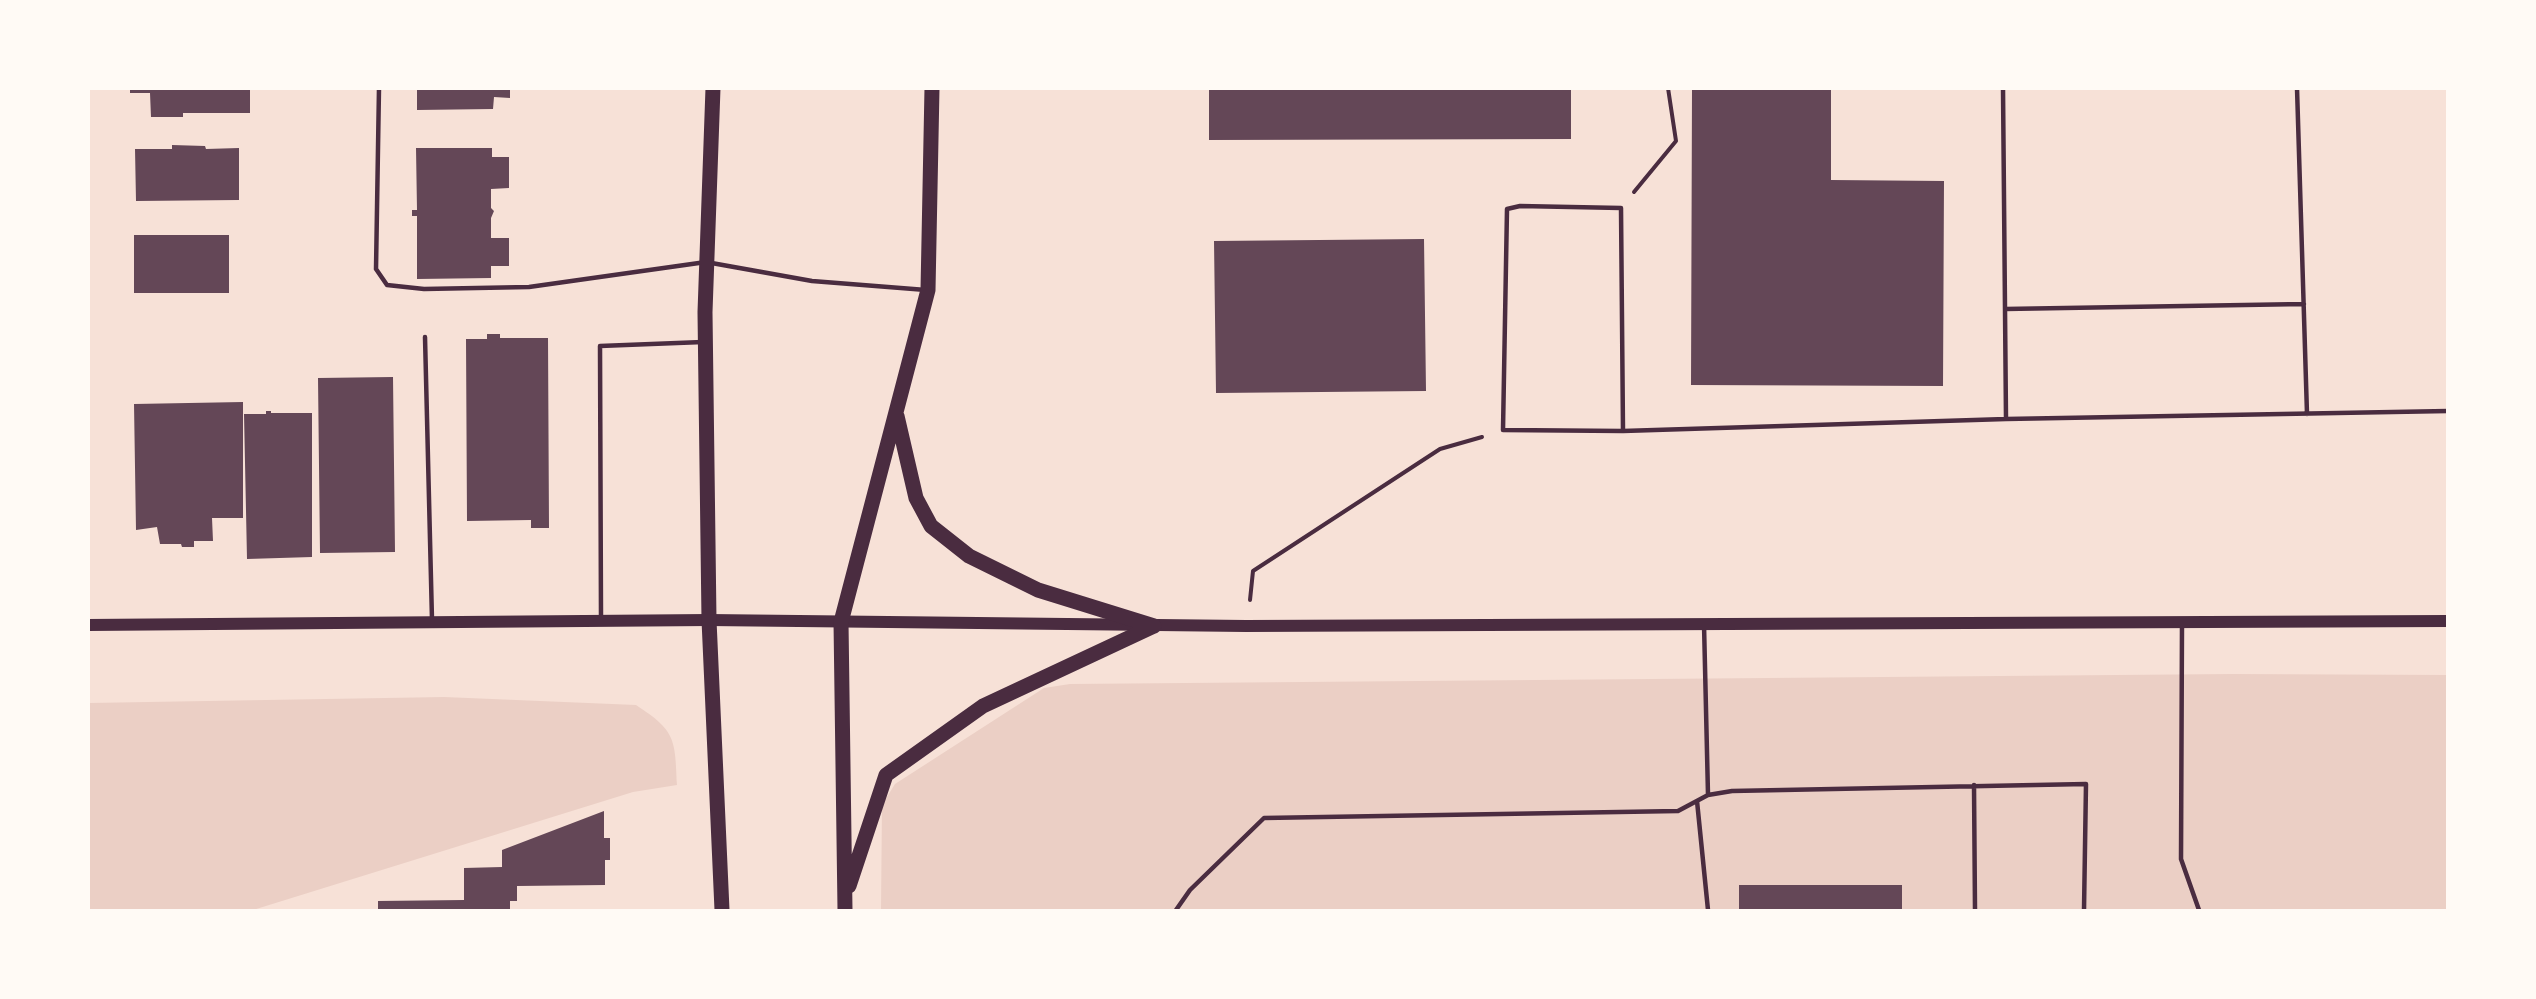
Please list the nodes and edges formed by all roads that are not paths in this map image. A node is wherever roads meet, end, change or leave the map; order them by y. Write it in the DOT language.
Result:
graph roads {
  1 [pos="379,88"];
  2 [pos="713,88"];
  3 [pos="932,88"];
  4 [pos="2003,88"];
  5 [pos="2297,88"];
  6 [pos="706,262"];
  7 [pos="928,290"];
  8 [pos="2304,304"];
  9 [pos="2005,309"];
  10 [pos="425,337"];
  11 [pos="705,342"];
  12 [pos="2448,411"];
  13 [pos="896,412"];
  14 [pos="2307,414"];
  15 [pos="2006,419"];
  16 [pos="1623,431"];
  17 [pos="709,620"];
  18 [pos="601,621"];
  19 [pos="2448,621"];
  20 [pos="432,622"];
  21 [pos="841,622"];
  22 [pos="2182,622"];
  23 [pos="1704,624"];
  24 [pos="88,625"];
  25 [pos="1154,626"];
  26 [pos="1974,785"];
  27 [pos="1708,795"];
  28 [pos="1697,801"];
  29 [pos="845,904"];
  30 [pos="722,910"];
  31 [pos="1176,910"];
  32 [pos="1708,910"];
  33 [pos="1975,910"];
  34 [pos="2084,910"];
  35 [pos="2199,910"];
  1 -- 6 [label="lane"];
  2 -- 6 [label="main road"];
  3 -- 7 [label="main road"];
  4 -- 9 [label="lane"];
  5 -- 8 [label="lane"];
  6 -- 7 [label="lane"];
  6 -- 11 [label="main road"];
  7 -- 13 [label="main road"];
  8 -- 9 [label="lane"];
  8 -- 14 [label="lane"];
  9 -- 15 [label="lane"];
  10 -- 20 [label="lane"];
  11 -- 17 [label="main road"];
  11 -- 18 [label="lane"];
  12 -- 14 [label="lane"];
  13 -- 21 [label="main road"];
  13 -- 25 [label="main road"];
  14 -- 15 [label="lane"];
  15 -- 16 [label="lane"];
  16 -- 16 [label="lane"];
  17 -- 18 [label="main road"];
  17 -- 21 [label="main road"];
  17 -- 30 [label="main road"];
  18 -- 20 [label="main road"];
  19 -- 22 [label="main road"];
  20 -- 24 [label="main road"];
  21 -- 25 [label="main road"];
  21 -- 29 [label="main road"];
  22 -- 23 [label="main road"];
  22 -- 35 [label="lane"];
  23 -- 25 [label="main road"];
  23 -- 27 [label="lane"];
  25 -- 29 [label="main road"];
  26 -- 27 [label="lane"];
  26 -- 33 [label="lane"];
  26 -- 34 [label="lane"];
  27 -- 28 [label="lane"];
  28 -- 31 [label="lane"];
  28 -- 32 [label="lane"];
}
